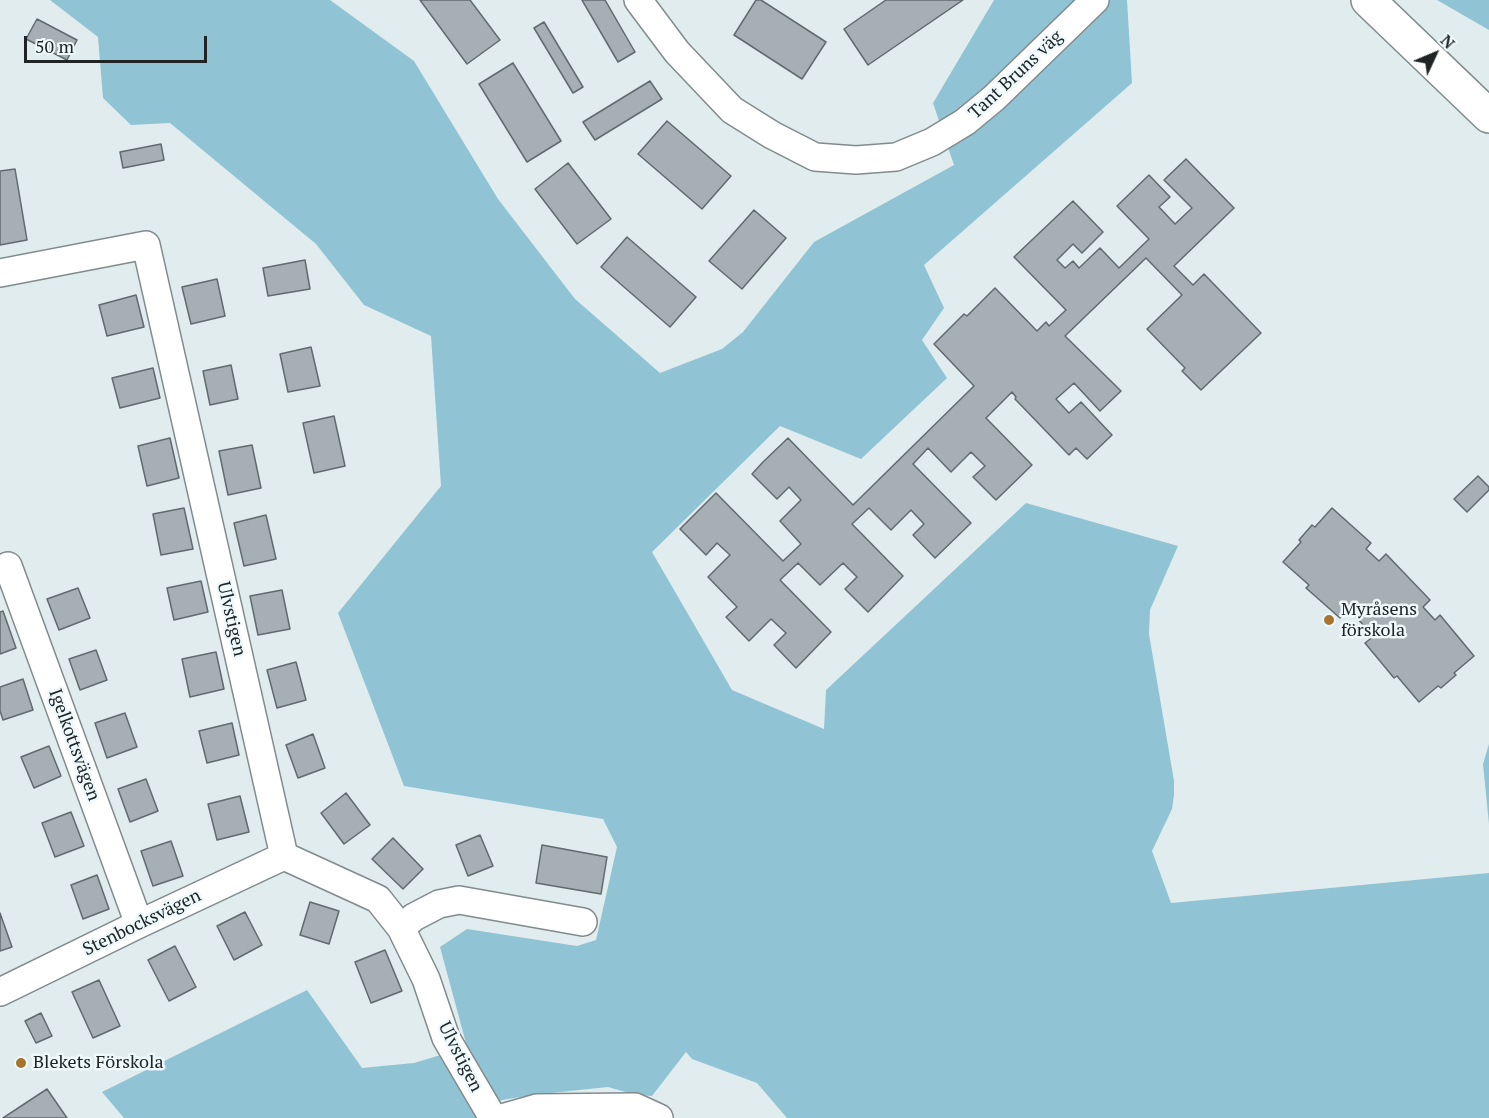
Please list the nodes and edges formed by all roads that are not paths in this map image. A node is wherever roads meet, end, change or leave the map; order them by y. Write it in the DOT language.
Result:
graph roads {
  1 [pos="638,0"];
  2 [pos="1095,0"];
  3 [pos="1368,0"];
  4 [pos="1489,116"];
  5 [pos="0,273"];
  6 [pos="8,566"];
  7 [pos="284,856"];
  8 [pos="583,922"];
  9 [pos="139,924"];
  10 [pos="401,928"];
  11 [pos="0,992"];
  12 [pos="493,1118"];
  13 [pos="502,1118"];
  14 [pos="659,1118"];
  1 -- 2 [label="street, Tant Bruns väg"];
  3 -- 4 [label="street"];
  5 -- 7 [label="street, Ulvstigen"];
  6 -- 9 [label="street, Igelkottsvägen"];
  7 -- 9 [label="street, Stenbocksvägen"];
  7 -- 10 [label="street, Ulvstigen"];
  8 -- 10 [label="street"];
  9 -- 11 [label="street, Stenbocksvägen"];
  10 -- 12 [label="street, Ulvstigen"];
  13 -- 14 [label="street"];
}
